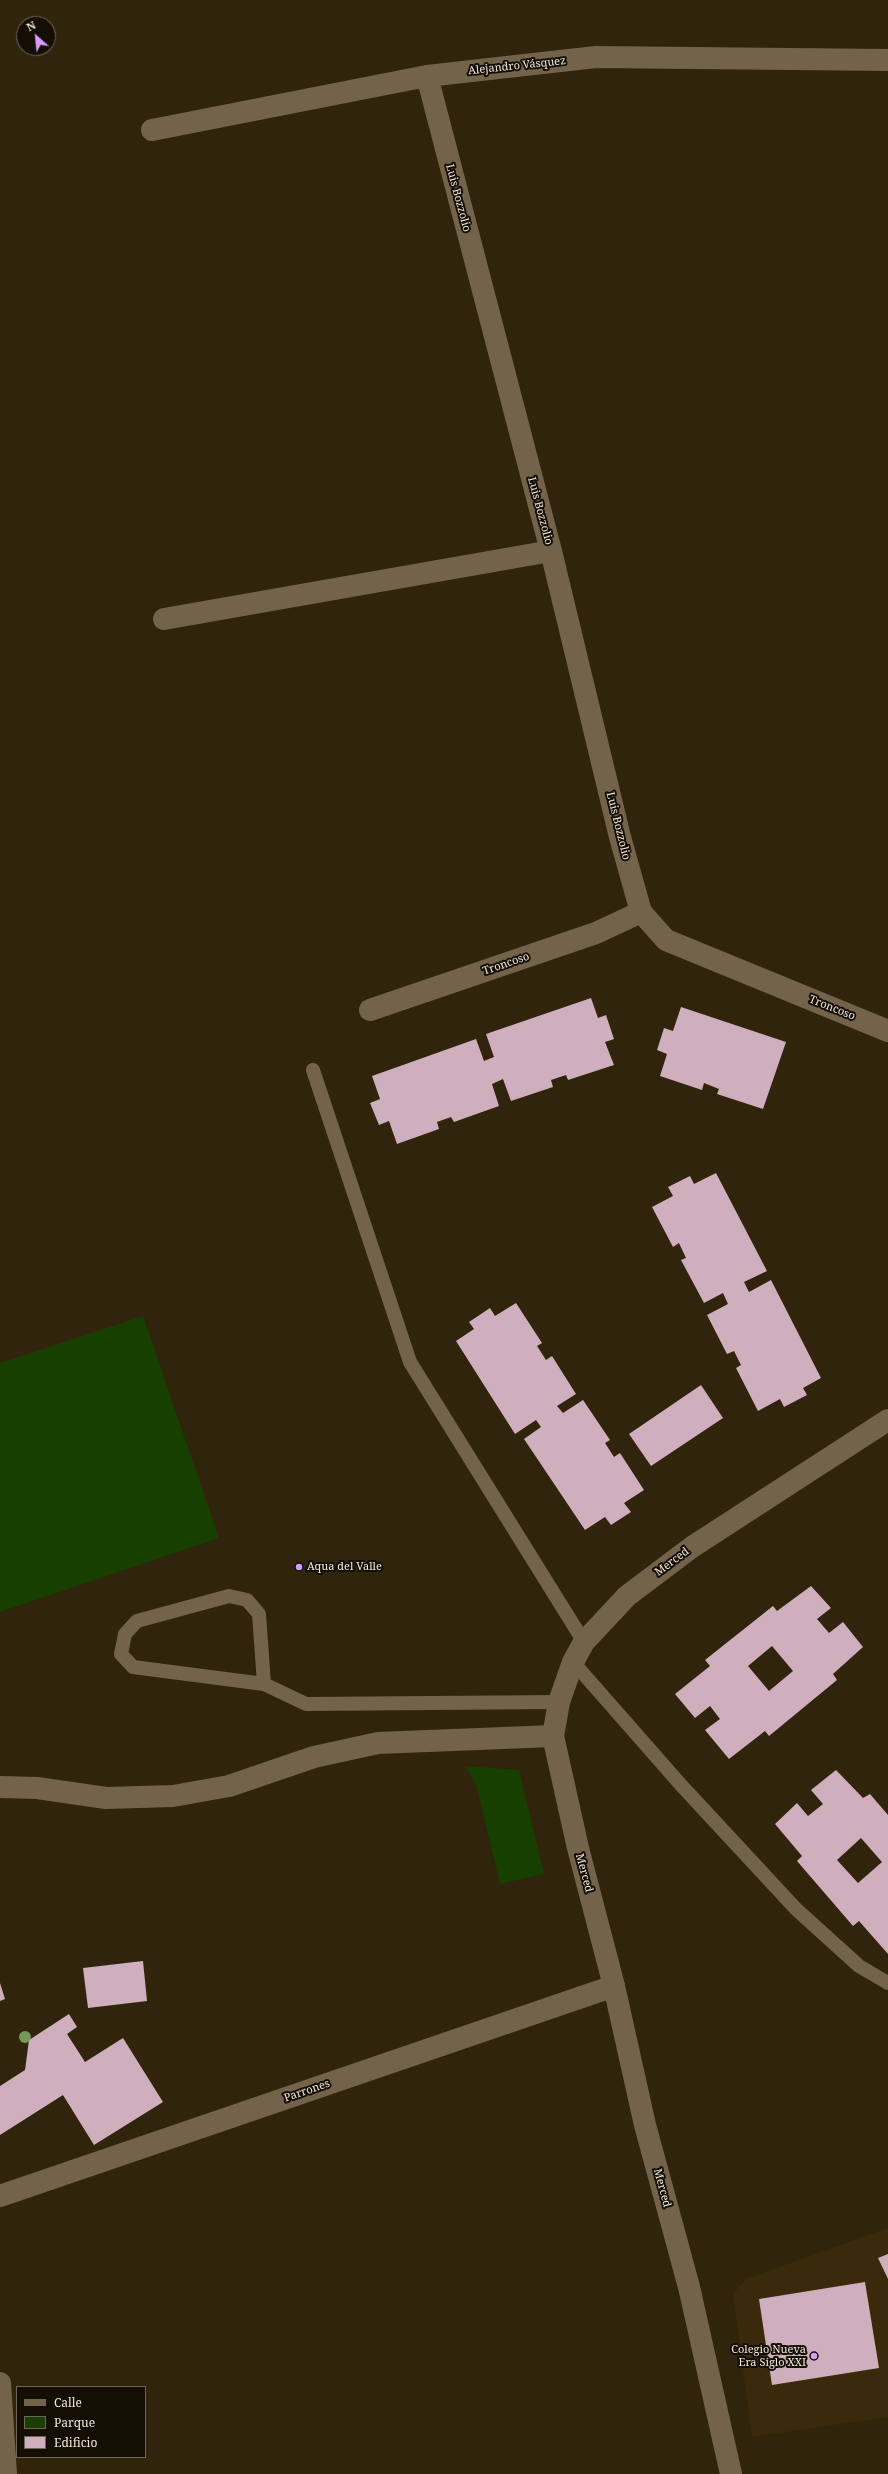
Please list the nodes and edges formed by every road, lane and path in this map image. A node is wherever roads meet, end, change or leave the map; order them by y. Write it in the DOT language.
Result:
graph roads {
  1 [pos="888,60"];
  2 [pos="427,76"];
  3 [pos="152,130"];
  4 [pos="551,551"];
  5 [pos="164,619"];
  6 [pos="641,912"];
  7 [pos="666,940"];
  8 [pos="370,1010"];
  9 [pos="888,1031"];
  10 [pos="313,1070"];
  11 [pos="888,1420"];
  12 [pos="584,1642"];
  13 [pos="573,1662"];
  14 [pos="264,1684"];
  15 [pos="560,1702"];
  16 [pos="553,1736"];
  17 [pos="0,1787"];
  18 [pos="888,1984"];
  19 [pos="614,1986"];
  20 [pos="0,2196"];
  21 [pos="0,2383"];
  22 [pos="6,2474"];
  23 [pos="731,2474"];
  1 -- 2 [label="street, Alejandro Vásquez"];
  2 -- 3 [label="street, Alejandro Vásquez"];
  2 -- 4 [label="street, Luis Bozzolio"];
  4 -- 5 [label="street"];
  4 -- 6 [label="street, Luis Bozzolio"];
  6 -- 7 [label="street, Luis Bozzolio"];
  6 -- 8 [label="street, Troncoso"];
  7 -- 9 [label="street, Troncoso"];
  10 -- 12 [label="lane"];
  11 -- 12 [label="street, Merced"];
  12 -- 13 [label="street, Merced"];
  13 -- 15 [label="street, Merced"];
  13 -- 18 [label="lane"];
  14 -- 14 [label="lane"];
  14 -- 15 [label="lane"];
  15 -- 16 [label="street, Merced"];
  16 -- 17 [label="street"];
  16 -- 19 [label="street, Merced"];
  19 -- 20 [label="street, Parrones"];
  19 -- 23 [label="street, Merced"];
  21 -- 22 [label="street"];
}
